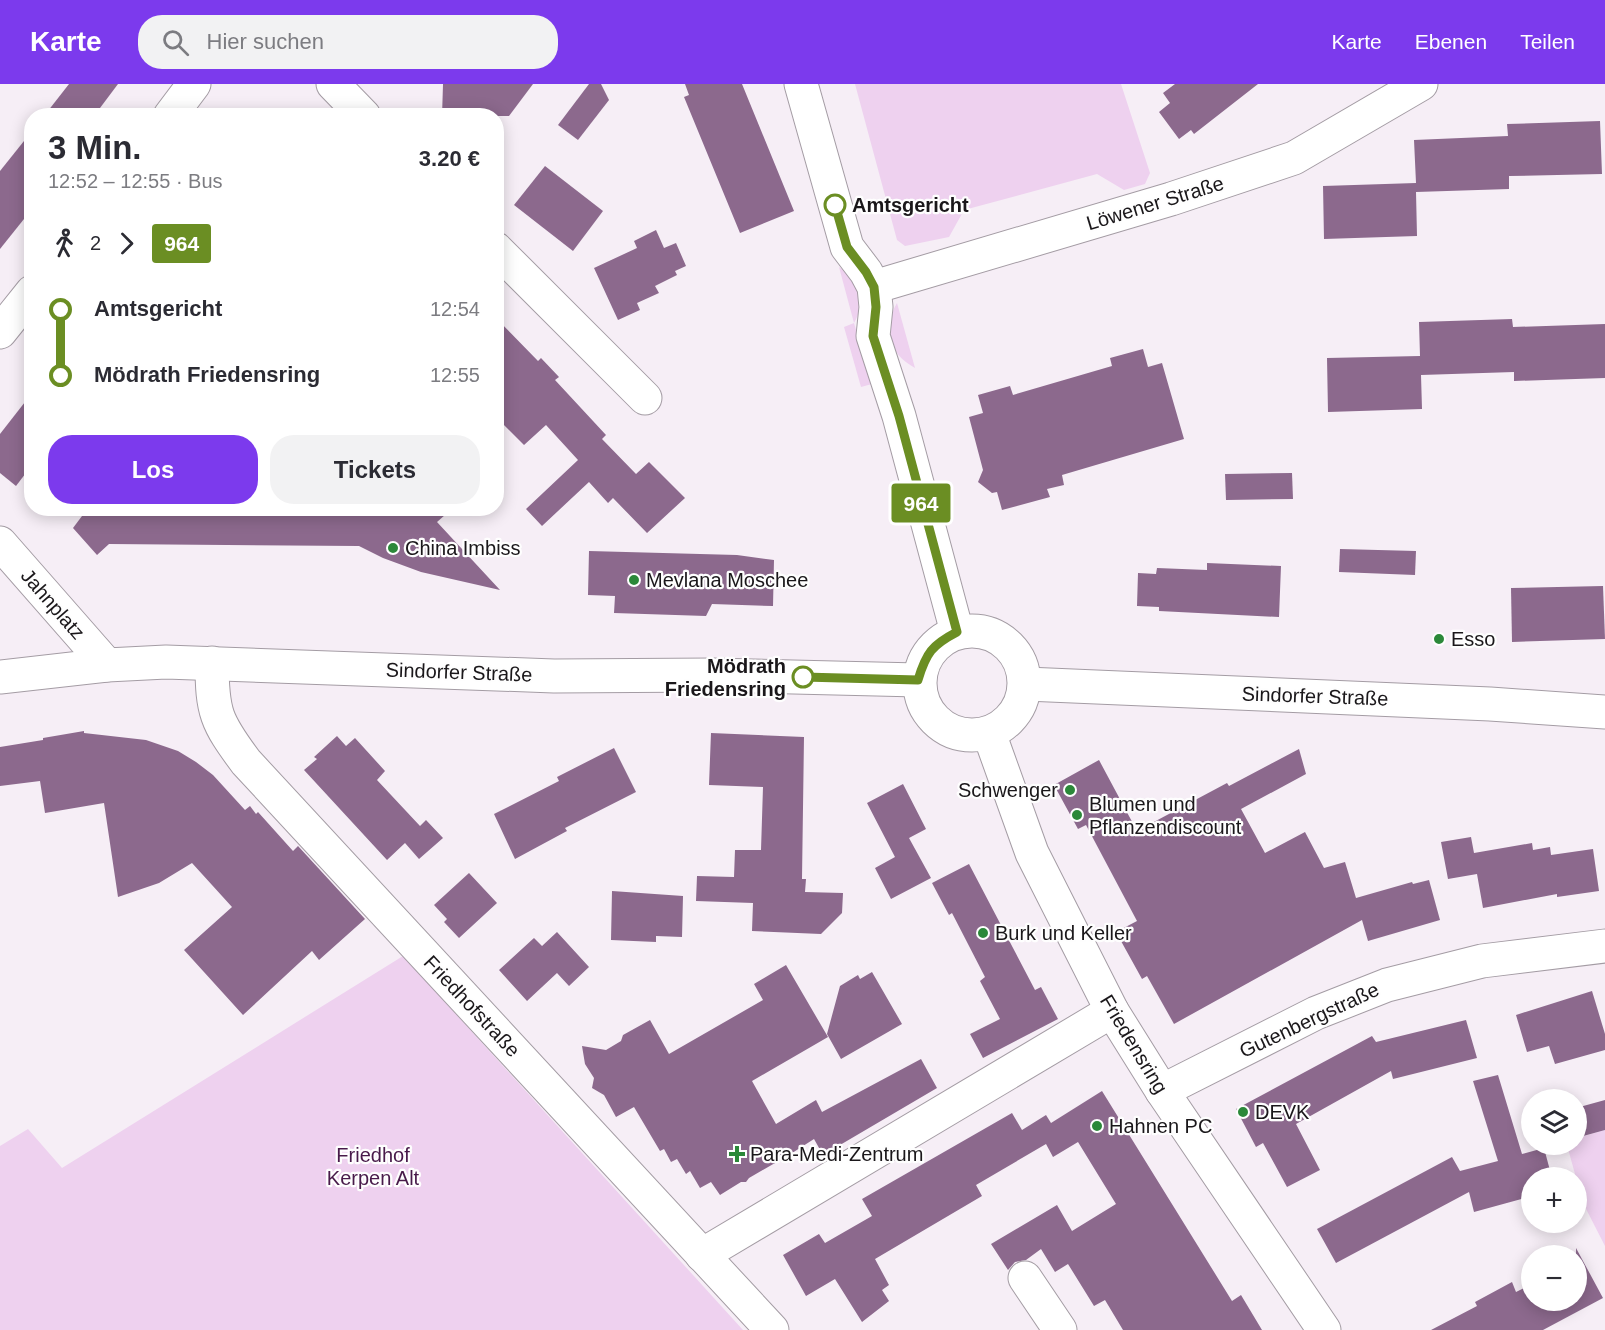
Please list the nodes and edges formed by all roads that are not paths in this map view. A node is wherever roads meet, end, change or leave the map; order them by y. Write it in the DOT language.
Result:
graph roads {
  1 [pos="194,84"];
  2 [pos="333,84"];
  3 [pos="801,84"];
  4 [pos="1421,84"];
  5 [pos="176,108"];
  6 [pos="356,108"];
  7 [pos="504,257"];
  8 [pos="874,287"];
  9 [pos="24,302"];
  10 [pos="0,332"];
  11 [pos="645,398"];
  12 [pos="0,543"];
  13 [pos="957,632"];
  14 [pos="212,663"];
  15 [pos="107,665"];
  16 [pos="0,677"];
  17 [pos="918,680"];
  18 [pos="1026,684"];
  19 [pos="1605,712"];
  20 [pos="989,733"];
  21 [pos="1605,946"];
  22 [pos="1112,1011"];
  23 [pos="1162,1091"];
  24 [pos="702,1255"];
  25 [pos="1024,1278"];
  26 [pos="772,1330"];
  27 [pos="1060,1330"];
  28 [pos="1324,1330"];
  1 -- 5 [label="street"];
  2 -- 6 [label="street"];
  3 -- 8 [label="street"];
  4 -- 8 [label="street, Löwener Straße"];
  7 -- 11 [label="street"];
  8 -- 13 [label="street"];
  9 -- 10 [label="street"];
  12 -- 15 [label="street, Jahnplatz"];
  13 -- 17 [label="street"];
  13 -- 18 [label="street"];
  14 -- 15 [label="street, Sindorfer Straße"];
  14 -- 17 [label="street, Sindorfer Straße"];
  14 -- 24 [label="street, Friedhofstraße"];
  15 -- 16 [label="street, Sindorfer Straße"];
  17 -- 20 [label="street"];
  18 -- 19 [label="street, Sindorfer Straße"];
  18 -- 20 [label="street"];
  20 -- 22 [label="street, Friedensring"];
  21 -- 23 [label="street, Gutenbergstraße"];
  22 -- 23 [label="street, Friedensring"];
  22 -- 24 [label="street"];
  23 -- 28 [label="street, Friedensring"];
  24 -- 26 [label="street, Friedhofstraße"];
  25 -- 27 [label="street"];
}
